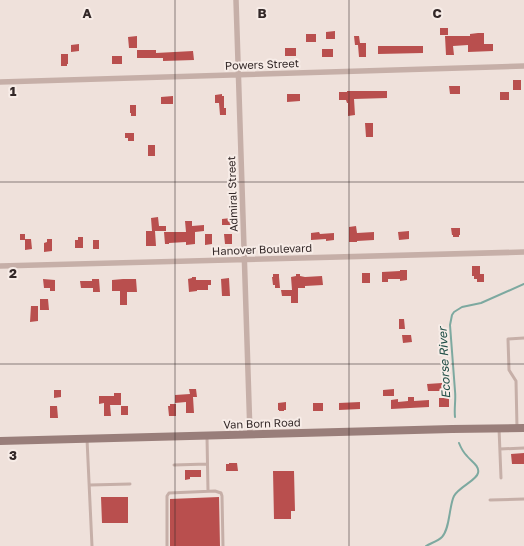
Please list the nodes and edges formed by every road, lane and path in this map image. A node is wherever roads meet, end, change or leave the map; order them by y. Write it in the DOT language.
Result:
graph roads {
  1 [pos="236,0"];
  2 [pos="524,66"];
  3 [pos="238,75"];
  4 [pos="0,82"];
  5 [pos="524,252"];
  6 [pos="244,259"];
  7 [pos="0,266"];
  8 [pos="524,338"];
  9 [pos="499,428"];
  10 [pos="521,428"];
  11 [pos="250,434"];
  12 [pos="206,435"];
  13 [pos="87,439"];
  14 [pos="0,441"];
  15 [pos="524,448"];
  16 [pos="500,449"];
  17 [pos="207,464"];
  18 [pos="174,465"];
  19 [pos="501,478"];
  20 [pos="130,484"];
  21 [pos="90,485"];
  22 [pos="208,491"];
  23 [pos="490,500"];
  24 [pos="524,500"];
  25 [pos="92,546"];
  26 [pos="167,546"];
  27 [pos="223,546"];
  1 -- 3 [label="street, Admiral Street"];
  2 -- 3 [label="street, Powers Street"];
  3 -- 4 [label="street, Powers Street"];
  3 -- 6 [label="street, Admiral Street"];
  5 -- 6 [label="street, Hanover Boulevard"];
  6 -- 7 [label="street, Hanover Boulevard"];
  6 -- 11 [label="street, Admiral Street"];
  8 -- 10 [label="lane"];
  9 -- 10 [label="main road, Van Born Road"];
  9 -- 11 [label="main road, Van Born Road"];
  9 -- 16 [label="lane"];
  11 -- 12 [label="main road, Van Born Road"];
  12 -- 13 [label="main road, Van Born Road"];
  12 -- 17 [label="lane"];
  13 -- 14 [label="main road, Van Born Road"];
  13 -- 21 [label="lane"];
  15 -- 16 [label="lane"];
  16 -- 19 [label="lane"];
  17 -- 18 [label="lane"];
  17 -- 22 [label="lane"];
  20 -- 21 [label="lane"];
  21 -- 25 [label="lane"];
  22 -- 26 [label="lane"];
  22 -- 27 [label="lane"];
  23 -- 24 [label="lane"];
}
